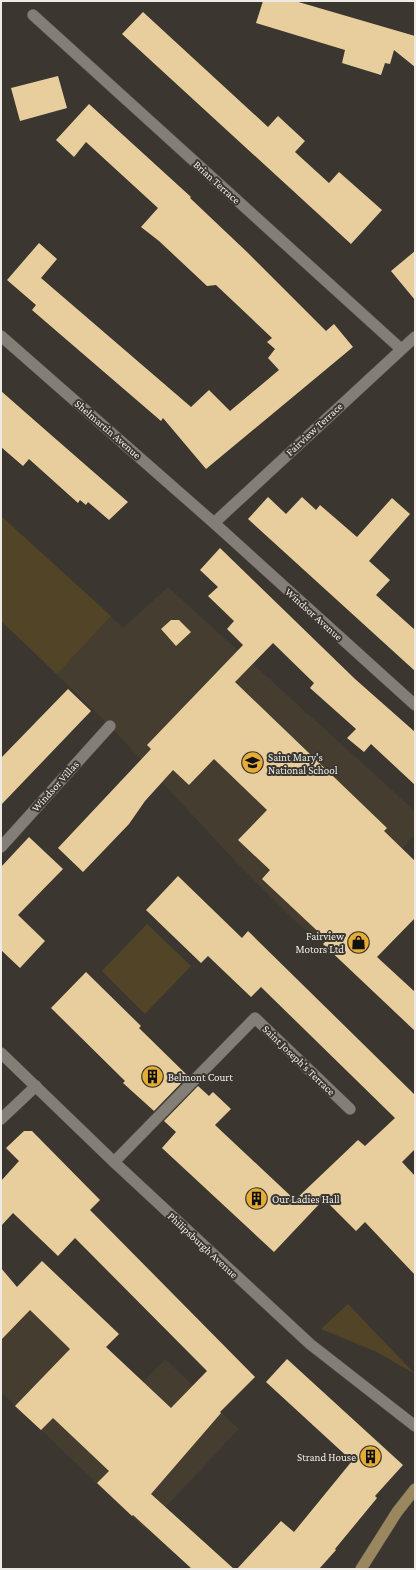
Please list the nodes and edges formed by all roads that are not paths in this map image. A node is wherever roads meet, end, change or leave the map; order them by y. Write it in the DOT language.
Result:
graph roads {
  1 [pos="33,15"];
  2 [pos="1,336"];
  3 [pos="415,337"];
  4 [pos="401,349"];
  5 [pos="214,523"];
  6 [pos="415,705"];
  7 [pos="110,726"];
  8 [pos="1,847"];
  9 [pos="1,1053"];
  10 [pos="36,1086"];
  11 [pos="350,1109"];
  12 [pos="1,1119"];
  13 [pos="114,1162"];
  14 [pos="415,1426"];
  15 [pos="415,1489"];
  16 [pos="361,1569"];
  1 -- 4 [label="street, Brian Terrace"];
  2 -- 5 [label="street, Shelmartin Avenue"];
  3 -- 4 [label="street, Fairview Terrace"];
  4 -- 5 [label="street, Fairview Terrace"];
  5 -- 6 [label="street, Windsor Avenue"];
  7 -- 8 [label="street, Windsor Villas"];
  9 -- 10 [label="street, Philipsburgh Avenue"];
  10 -- 12 [label="street"];
  10 -- 13 [label="street, Philipsburgh Avenue"];
  11 -- 13 [label="street, Saint Joseph's Terrace"];
  13 -- 14 [label="street, Philipsburgh Avenue"];
  15 -- 16 [label="main road"];
}
